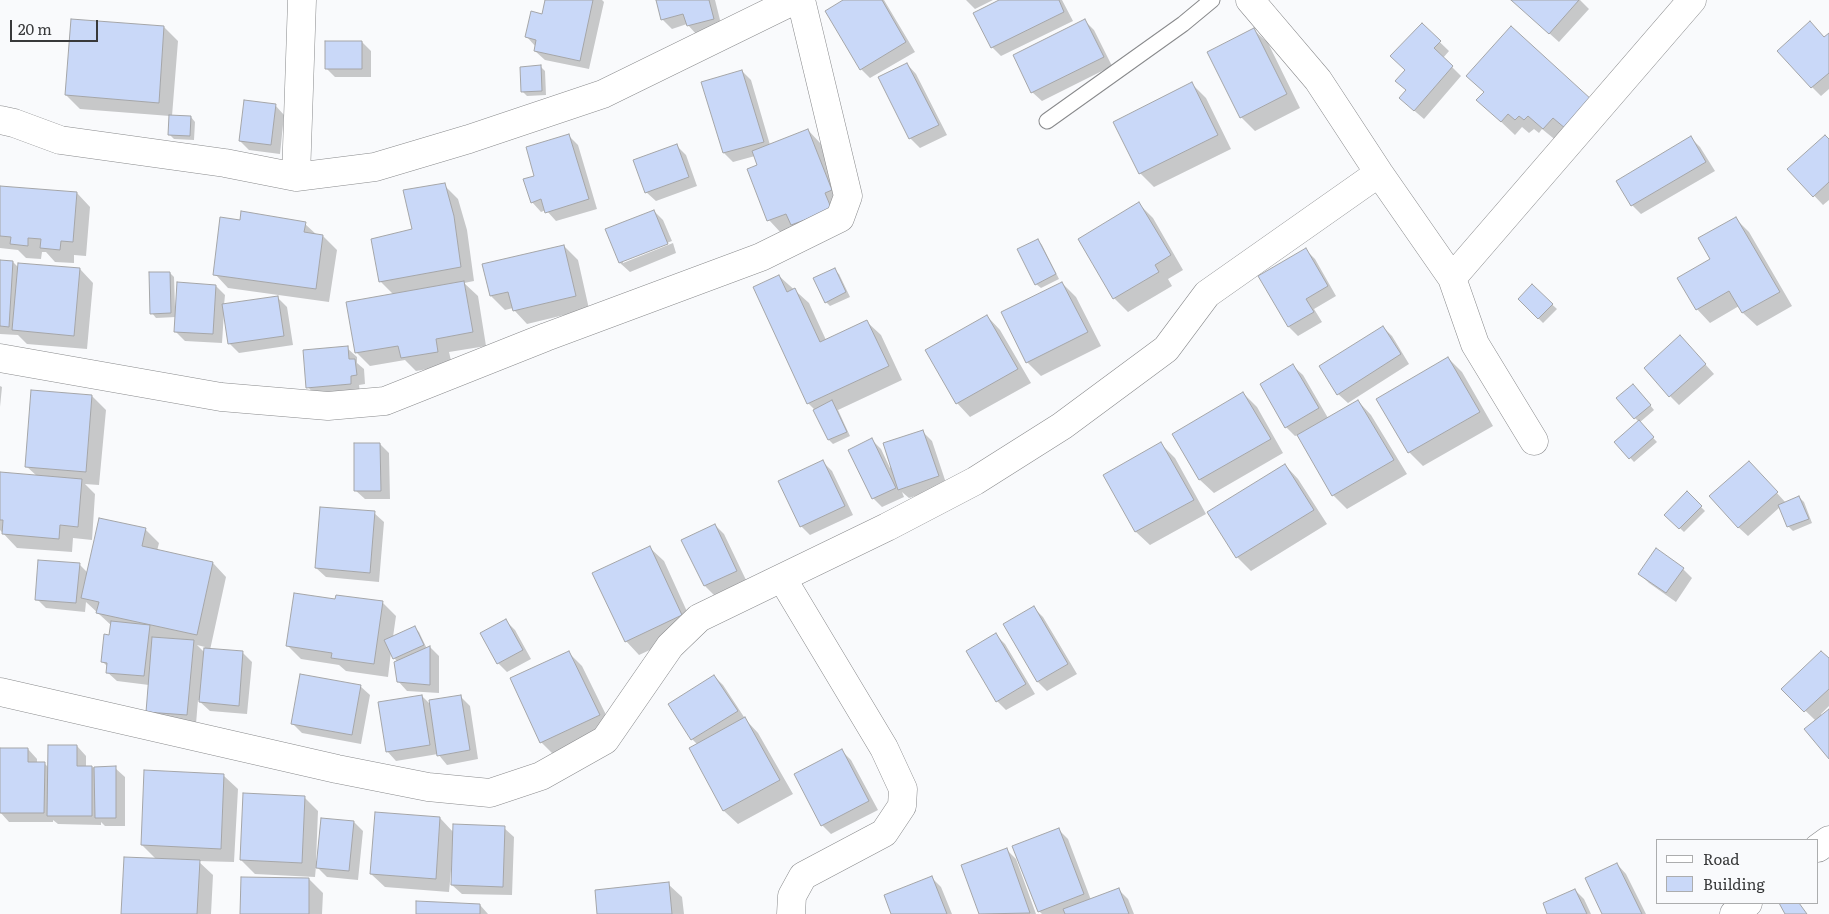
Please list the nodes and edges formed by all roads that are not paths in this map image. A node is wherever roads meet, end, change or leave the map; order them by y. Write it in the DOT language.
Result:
graph roads {
  1 [pos="302,0"];
  2 [pos="795,0"];
  3 [pos="801,0"];
  4 [pos="1212,0"];
  5 [pos="1250,0"];
  6 [pos="1692,0"];
  7 [pos="0,120"];
  8 [pos="1047,121"];
  9 [pos="1379,173"];
  10 [pos="296,177"];
  11 [pos="1452,278"];
  12 [pos="0,358"];
  13 [pos="1534,441"];
  14 [pos="782,578"];
  15 [pos="0,692"];
  16 [pos="1747,904"];
  17 [pos="791,914"];
  18 [pos="1734,914"];
  1 -- 10 [label="street"];
  2 -- 10 [label="street"];
  3 -- 12 [label="street"];
  4 -- 8 [label="lane"];
  5 -- 9 [label="street"];
  6 -- 11 [label="street"];
  7 -- 10 [label="street"];
  9 -- 11 [label="street"];
  9 -- 14 [label="street"];
  11 -- 13 [label="street"];
  14 -- 15 [label="street"];
  14 -- 17 [label="street"];
  16 -- 18 [label="street"];
}
